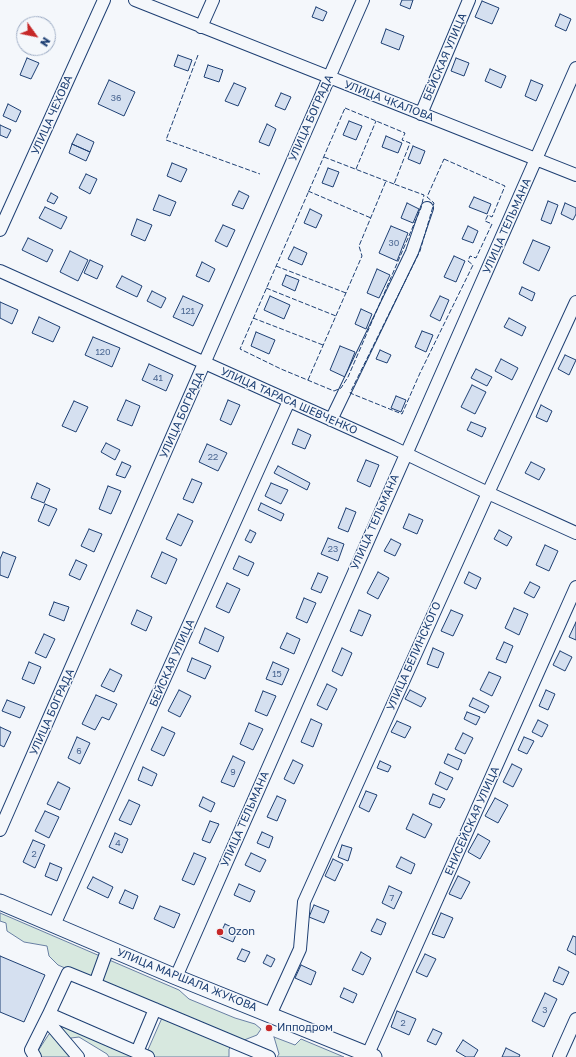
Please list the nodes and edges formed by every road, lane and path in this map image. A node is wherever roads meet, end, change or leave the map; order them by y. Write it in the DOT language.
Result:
graph roads {
  1 [pos="104,0"];
  2 [pos="135,0"];
  3 [pos="213,0"];
  4 [pos="363,0"];
  5 [pos="469,0"];
  6 [pos="201,27"];
  7 [pos="576,68"];
  8 [pos="329,78"];
  9 [pos="421,114"];
  10 [pos="537,159"];
  11 [pos="576,176"];
  12 [pos="427,208"];
  13 [pos="0,230"];
  14 [pos="0,271"];
  15 [pos="576,302"];
  16 [pos="205,363"];
  17 [pos="289,401"];
  18 [pos="331,420"];
  19 [pos="406,454"];
  20 [pos="488,493"];
  21 [pos="576,533"];
  22 [pos="576,587"];
  23 [pos="0,830"];
  24 [pos="0,902"];
  25 [pos="54,925"];
  26 [pos="108,948"];
  27 [pos="176,977"];
  28 [pos="95,984"];
  29 [pos="155,1009"];
  30 [pos="49,1014"];
  31 [pos="270,1015"];
  32 [pos="576,1019"];
  33 [pos="143,1055"];
  34 [pos="265,1056"];
  35 [pos="371,1056"];
  36 [pos="34,1057"];
  37 [pos="78,1057"];
  38 [pos="559,1057"];
  1 -- 13 [label="street, УЛИЦА ЧЕХОВА"];
  2 -- 6 [label="street, УЛИЦА ЧКАЛОВА"];
  3 -- 6 [label="street"];
  4 -- 8 [label="street, УЛИЦА БОГРАДА"];
  5 -- 9 [label="street, БЕЙСКАЯ УЛИЦА"];
  6 -- 8 [label="street, УЛИЦА ЧКАЛОВА"];
  7 -- 10 [label="street, УЛИЦА ТЕЛЬМАНА"];
  8 -- 9 [label="street, УЛИЦА ЧКАЛОВА"];
  8 -- 16 [label="street, УЛИЦА БОГРАДА"];
  9 -- 10 [label="street, УЛИЦА ЧКАЛОВА"];
  10 -- 11 [label="street, УЛИЦА ЧКАЛОВА"];
  10 -- 19 [label="street, УЛИЦА ТЕЛЬМАНА"];
  12 -- 18 [label="street"];
  14 -- 16 [label="street, УЛИЦА ТАРАСА ШЕВЧЕНКО"];
  15 -- 20 [label="street, УЛИЦА БЕЛИНСКОГО"];
  16 -- 17 [label="street, УЛИЦА ТАРАСА ШЕВЧЕНКО"];
  16 -- 23 [label="street, УЛИЦА БОГРАДА"];
  17 -- 18 [label="street, УЛИЦА ТАРАСА ШЕВЧЕНКО"];
  17 -- 25 [label="street, БЕЙСКАЯ УЛИЦА"];
  18 -- 19 [label="street, УЛИЦА ТАРАСА ШЕВЧЕНКО"];
  19 -- 20 [label="street, УЛИЦА ТАРАСА ШЕВЧЕНКО"];
  19 -- 27 [label="street, УЛИЦА ТЕЛЬМАНА"];
  20 -- 21 [label="street, УЛИЦА ТАРАСА ШЕВЧЕНКО"];
  20 -- 31 [label="street, УЛИЦА БЕЛИНСКОГО"];
  22 -- 35 [label="street, ЕНИСЕЙСКАЯ УЛИЦА"];
  24 -- 25 [label="main road, УЛИЦА МАРШАЛА ЖУКОВА"];
  25 -- 26 [label="main road, УЛИЦА МАРШАЛА ЖУКОВА"];
  26 -- 27 [label="main road, УЛИЦА МАРШАЛА ЖУКОВА"];
  26 -- 28 [label="street"];
  27 -- 31 [label="main road, УЛИЦА МАРШАЛА ЖУКОВА"];
  28 -- 29 [label="street"];
  28 -- 30 [label="street"];
  29 -- 33 [label="street"];
  29 -- 34 [label="street"];
  30 -- 33 [label="street"];
  30 -- 36 [label="street"];
  30 -- 37 [label="street"];
  31 -- 35 [label="main road, УЛИЦА МАРШАЛА ЖУКОВА"];
  32 -- 38 [label="street"];
}
